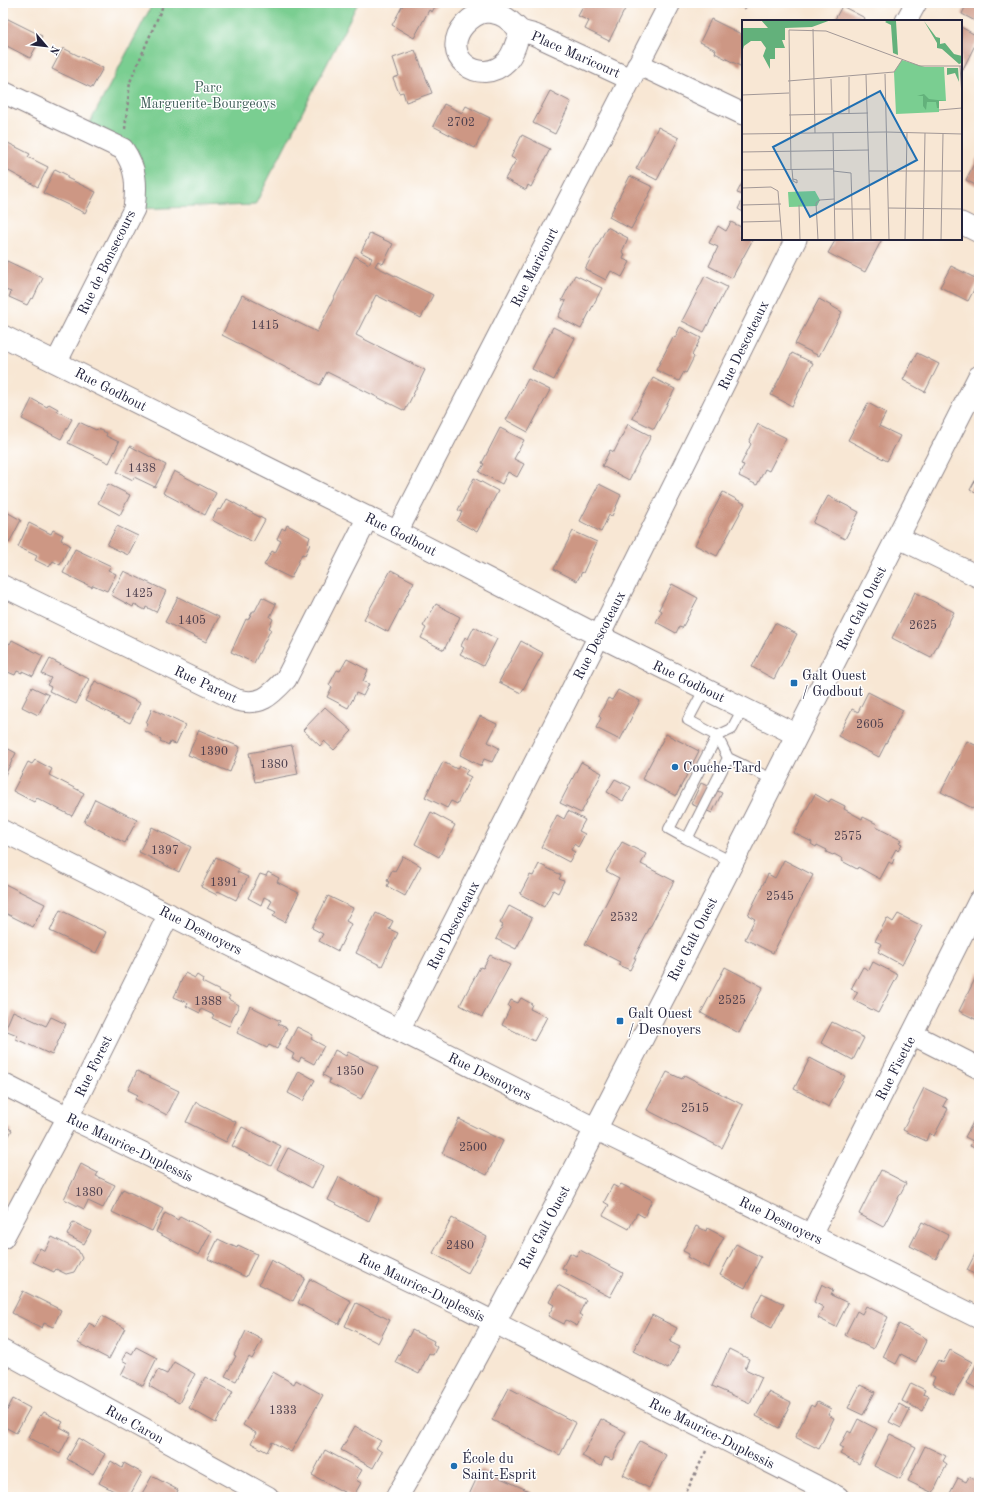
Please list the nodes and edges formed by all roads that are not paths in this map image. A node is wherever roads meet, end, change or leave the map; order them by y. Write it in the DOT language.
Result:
graph roads {
  1 [pos="670,3"];
  2 [pos="916,3"];
  3 [pos="907,20"];
  4 [pos="520,30"];
  5 [pos="634,71"];
  6 [pos="3,92"];
  7 [pos="742,114"];
  8 [pos="962,224"];
  9 [pos="979,232"];
  10 [pos="796,240"];
  11 [pos="3,336"];
  12 [pos="57,362"];
  13 [pos="979,377"];
  14 [pos="368,518"];
  15 [pos="397,532"];
  16 [pos="897,537"];
  17 [pos="979,577"];
  18 [pos="3,586"];
  19 [pos="599,636"];
  20 [pos="705,688"];
  21 [pos="743,708"];
  22 [pos="797,735"];
  23 [pos="717,736"];
  24 [pos="728,758"];
  25 [pos="774,780"];
  26 [pos="3,831"];
  27 [pos="687,839"];
  28 [pos="732,862"];
  29 [pos="979,901"];
  30 [pos="169,914"];
  31 [pos="399,1030"];
  32 [pos="912,1034"];
  33 [pos="979,1068"];
  34 [pos="3,1084"];
  35 [pos="68,1117"];
  36 [pos="596,1129"];
  37 [pos="811,1235"];
  38 [pos="3,1238"];
  39 [pos="979,1318"];
  40 [pos="494,1322"];
  41 [pos="3,1351"];
  42 [pos="268,1497"];
  43 [pos="397,1497"];
  44 [pos="838,1497"];
  1 -- 5 [label="street, Rue Maricourt"];
  2 -- 3 [label="street"];
  4 -- 5 [label="street, Place Maricourt"];
  5 -- 7 [label="street, Place Maricourt"];
  5 -- 15 [label="street, Rue Maricourt"];
  6 -- 12 [label="street, Rue de Bonsecours"];
  8 -- 9 [label="street"];
  10 -- 19 [label="street, Rue Descoteaux"];
  11 -- 12 [label="street, Rue Godbout"];
  12 -- 14 [label="street, Rue Godbout"];
  13 -- 16 [label="street, Rue Galt Ouest"];
  14 -- 15 [label="street, Rue Godbout"];
  14 -- 18 [label="street, Rue Parent"];
  15 -- 19 [label="street, Rue Godbout"];
  16 -- 17 [label="street"];
  16 -- 22 [label="street, Rue Galt Ouest"];
  19 -- 20 [label="street, Rue Godbout"];
  19 -- 31 [label="street, Rue Descoteaux"];
  20 -- 21 [label="street, Rue Godbout"];
  20 -- 23 [label="lane"];
  21 -- 22 [label="street, Rue Godbout"];
  21 -- 23 [label="lane"];
  22 -- 25 [label="street, Rue Galt Ouest"];
  23 -- 24 [label="lane"];
  23 -- 27 [label="lane"];
  24 -- 25 [label="lane"];
  24 -- 27 [label="lane"];
  25 -- 28 [label="street, Rue Galt Ouest"];
  26 -- 30 [label="street, Rue Desnoyers"];
  27 -- 28 [label="lane"];
  28 -- 36 [label="street, Rue Galt Ouest"];
  29 -- 32 [label="street, Rue Fisette"];
  30 -- 31 [label="street, Rue Desnoyers"];
  30 -- 35 [label="street, Rue Forest"];
  31 -- 36 [label="street, Rue Desnoyers"];
  32 -- 33 [label="street"];
  32 -- 37 [label="street, Rue Fisette"];
  34 -- 35 [label="street, Rue Maurice-Duplessis"];
  35 -- 38 [label="street, Rue Forest"];
  35 -- 40 [label="street, Rue Maurice-Duplessis"];
  36 -- 37 [label="street, Rue Desnoyers"];
  36 -- 40 [label="street, Rue Galt Ouest"];
  37 -- 39 [label="street, Rue Desnoyers"];
  40 -- 43 [label="street, Rue Galt Ouest"];
  40 -- 44 [label="street, Rue Maurice-Duplessis"];
  41 -- 42 [label="street, Rue Caron"];
}
